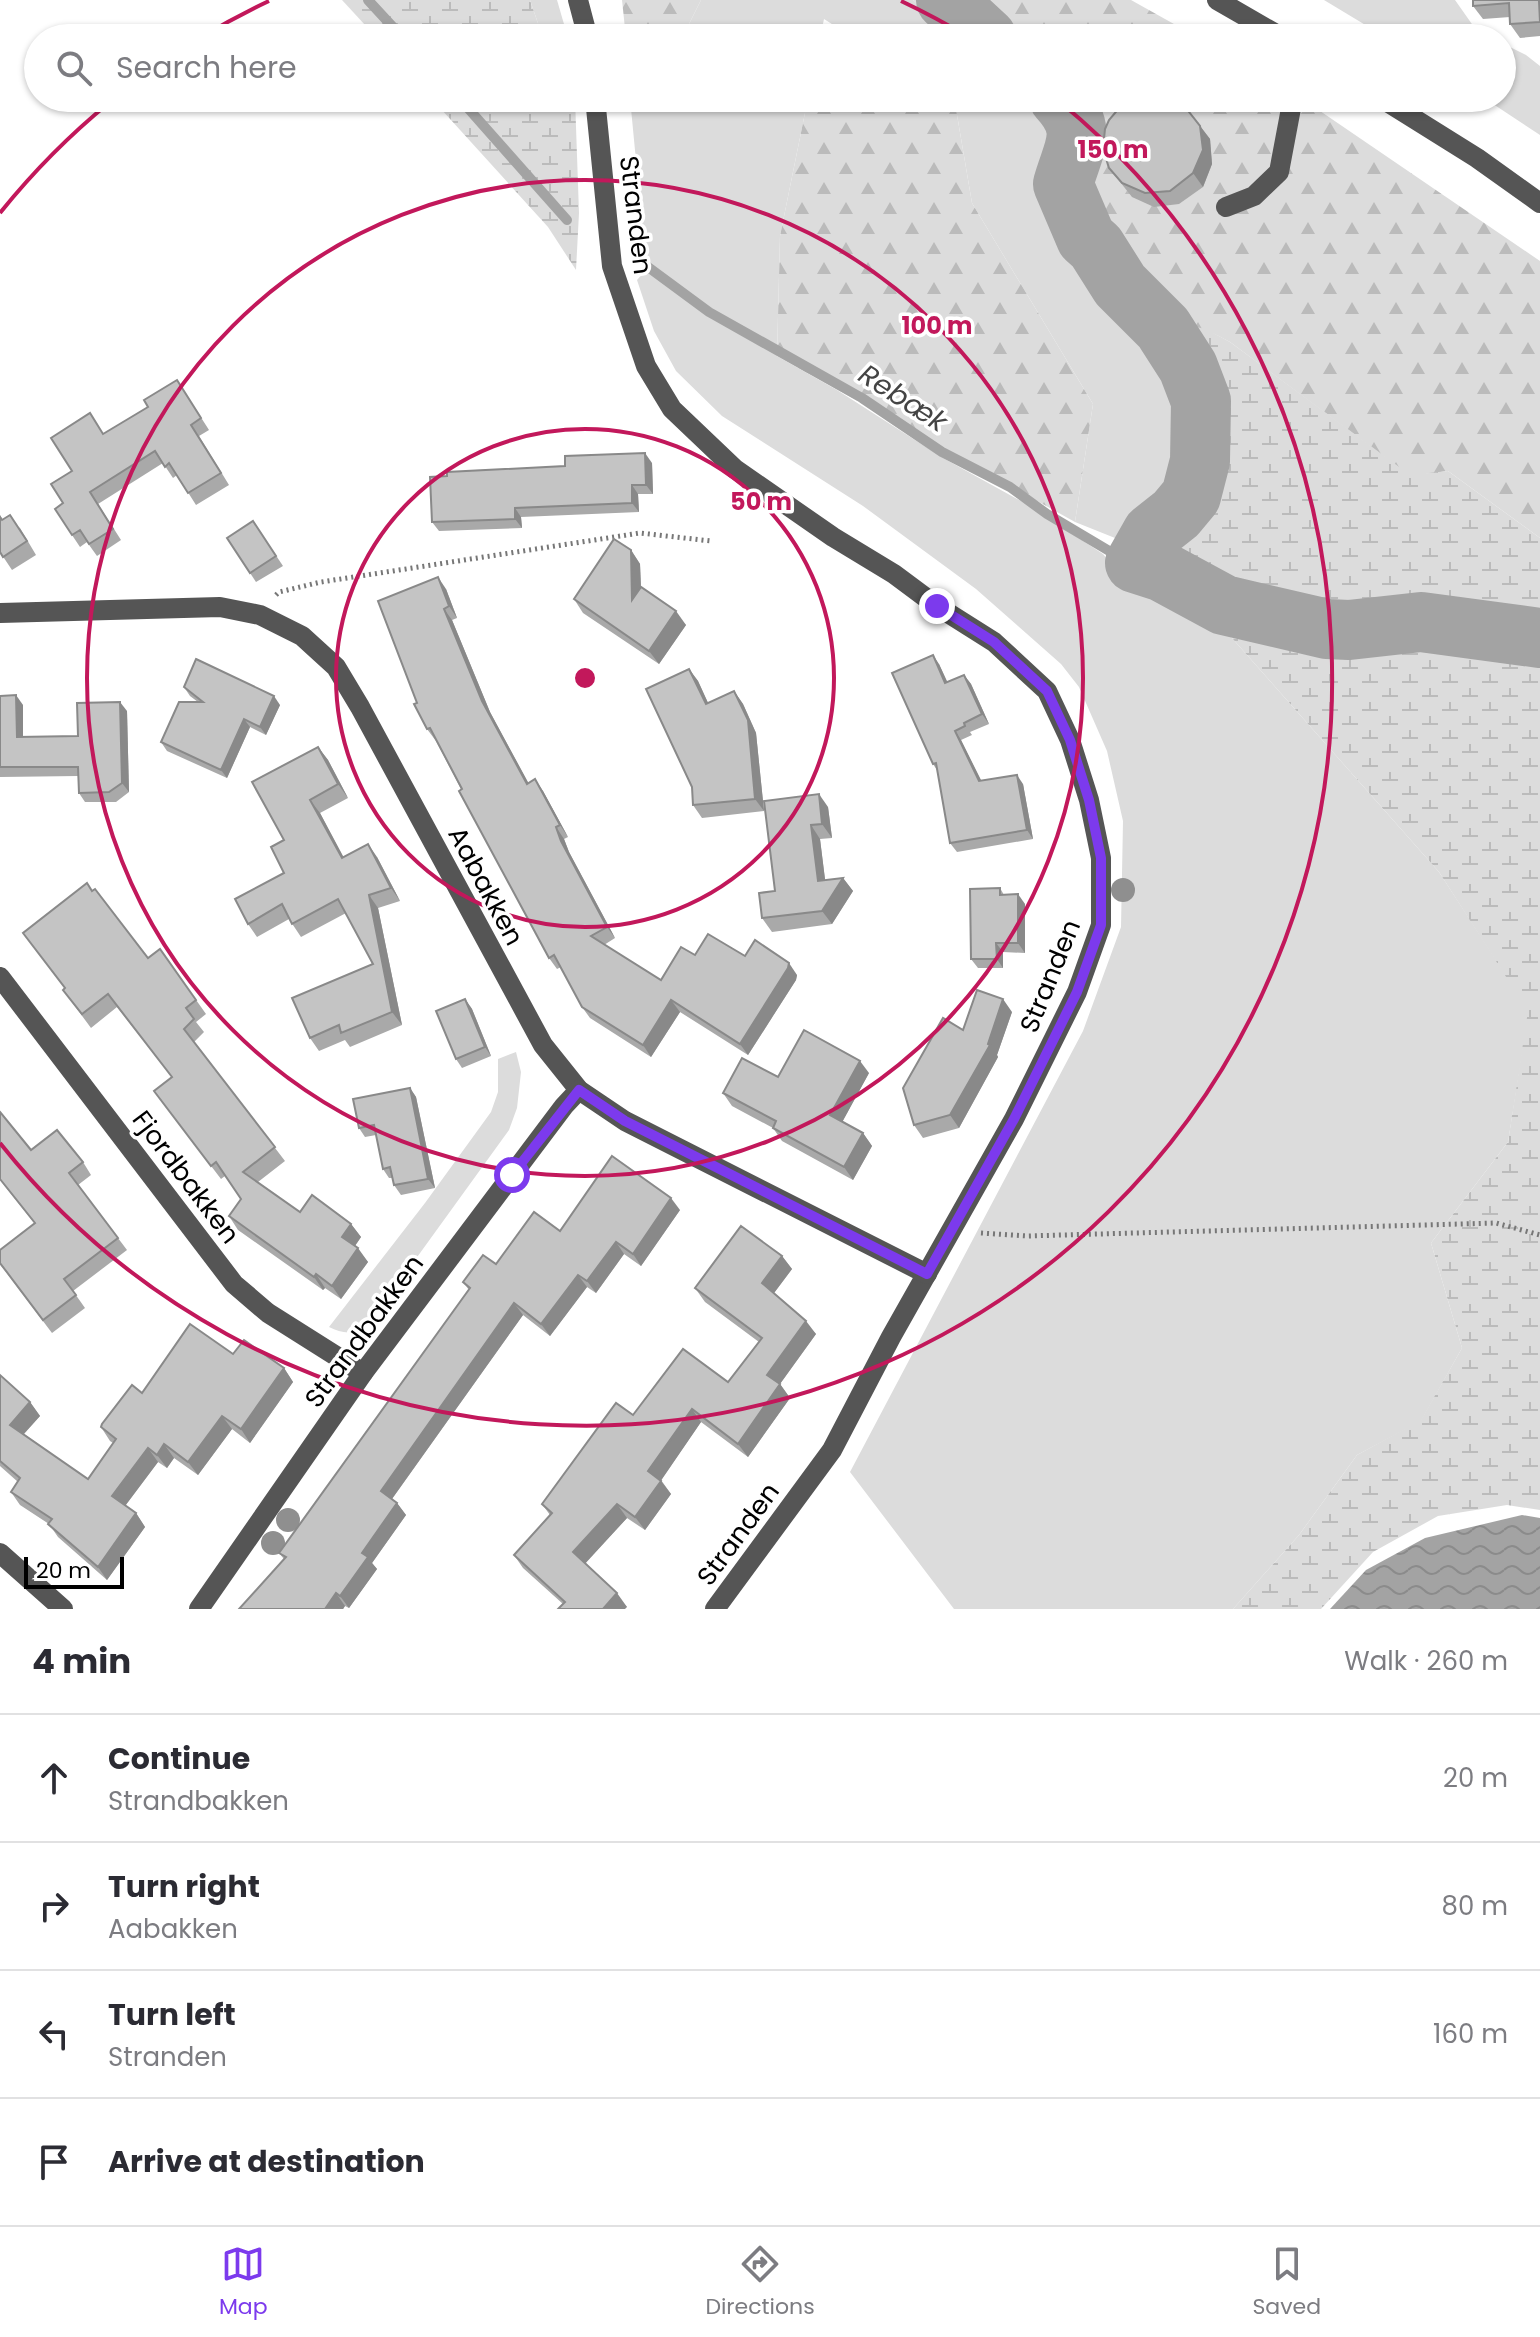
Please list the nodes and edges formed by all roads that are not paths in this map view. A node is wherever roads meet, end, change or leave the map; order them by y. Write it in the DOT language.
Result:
graph roads {
  1 [pos="578,0"];
  2 [pos="1217,0"];
  3 [pos="584,24"];
  4 [pos="1259,24"];
  5 [pos="596,112"];
  6 [pos="1290,112"];
  7 [pos="1403,112"];
  8 [pos="1540,203"];
  9 [pos="1226,207"];
  10 [pos="0,613"];
  11 [pos="0,977"];
  12 [pos="579,1090"];
  13 [pos="927,1274"];
  14 [pos="363,1373"];
  15 [pos="0,1553"];
  16 [pos="63,1609"];
  17 [pos="199,1609"];
  18 [pos="715,1609"];
  1 -- 3 [label="street"];
  2 -- 4 [label="street"];
  5 -- 13 [label="street, Stranden"];
  6 -- 9 [label="street"];
  7 -- 8 [label="street"];
  10 -- 12 [label="street, Aabakken"];
  11 -- 14 [label="street, Fjordbakken"];
  12 -- 13 [label="street, Aabakken"];
  12 -- 14 [label="street, Strandbakken"];
  13 -- 18 [label="street, Stranden"];
  14 -- 17 [label="street, Strandbakken"];
  15 -- 16 [label="street"];
}
